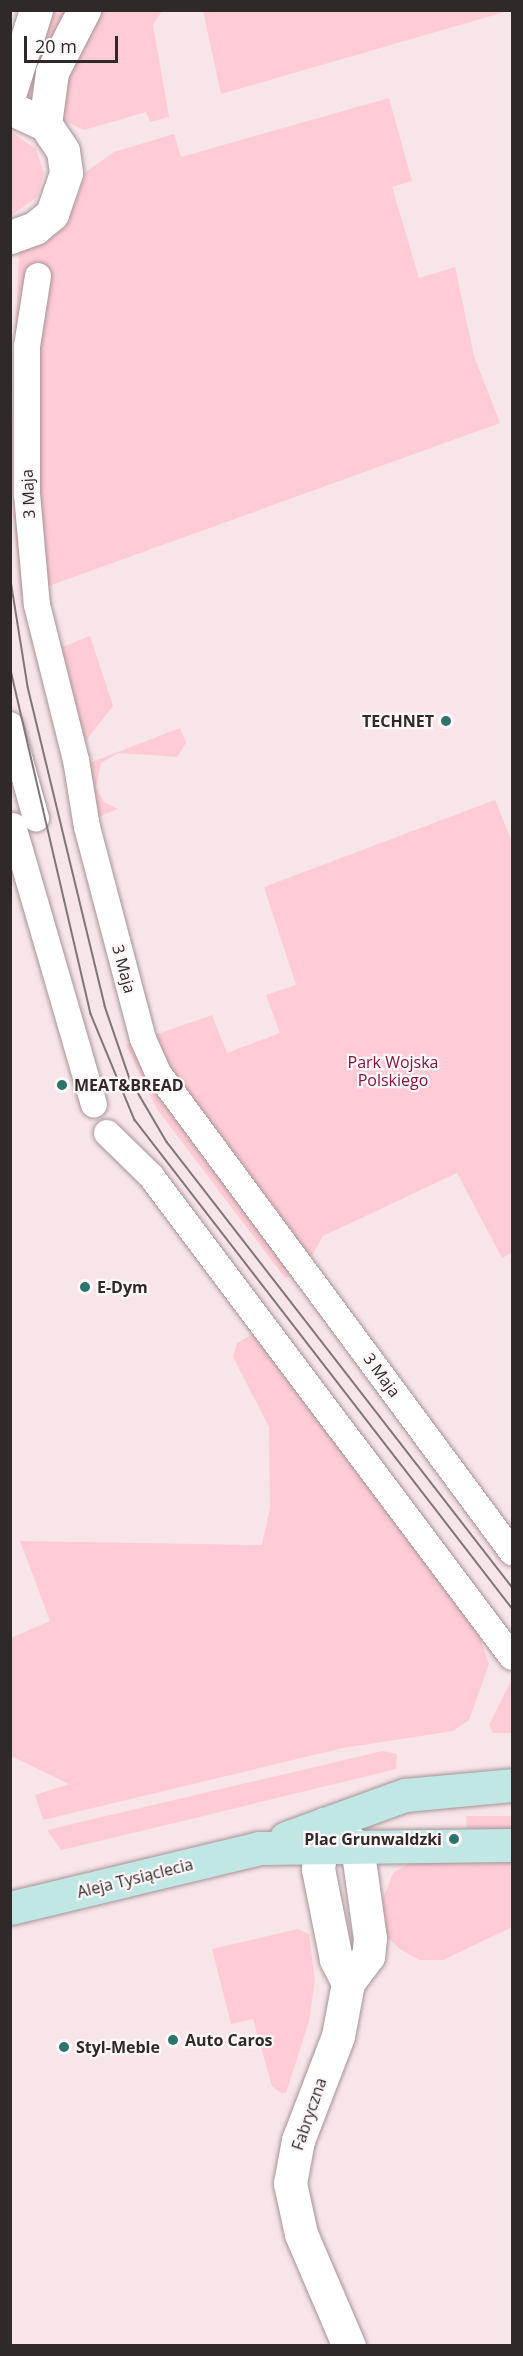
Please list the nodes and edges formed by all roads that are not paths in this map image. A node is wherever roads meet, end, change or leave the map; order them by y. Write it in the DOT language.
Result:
graph roads {
  1 [pos="36,10"];
  2 [pos="84,10"];
  3 [pos="10,92"];
  4 [pos="10,108"];
  5 [pos="45,124"];
  6 [pos="10,237"];
  7 [pos="38,276"];
  8 [pos="10,725"];
  9 [pos="22,811"];
  10 [pos="94,1104"];
  11 [pos="107,1133"];
  12 [pos="513,1552"];
  13 [pos="513,1657"];
  14 [pos="513,1785"];
  15 [pos="323,1835"];
  16 [pos="513,1845"];
  17 [pos="357,1846"];
  18 [pos="10,1908"];
  19 [pos="348,1983"];
  20 [pos="349,2346"];
  1 -- 3 [label="street"];
  2 -- 5 [label="street"];
  4 -- 5 [label="street"];
  5 -- 6 [label="street"];
  7 -- 12 [label="street, 3 Maja"];
  8 -- 9 [label="street"];
  9 -- 10 [label="street"];
  11 -- 13 [label="street"];
  14 -- 15 [label="main road, Aleja Tysiąclecia"];
  15 -- 17 [label="street"];
  15 -- 18 [label="main road, Aleja Tysiąclecia"];
  15 -- 19 [label="street, Fabryczna"];
  16 -- 17 [label="main road"];
  17 -- 19 [label="street, Fabryczna"];
  19 -- 20 [label="street, Fabryczna"];
}
